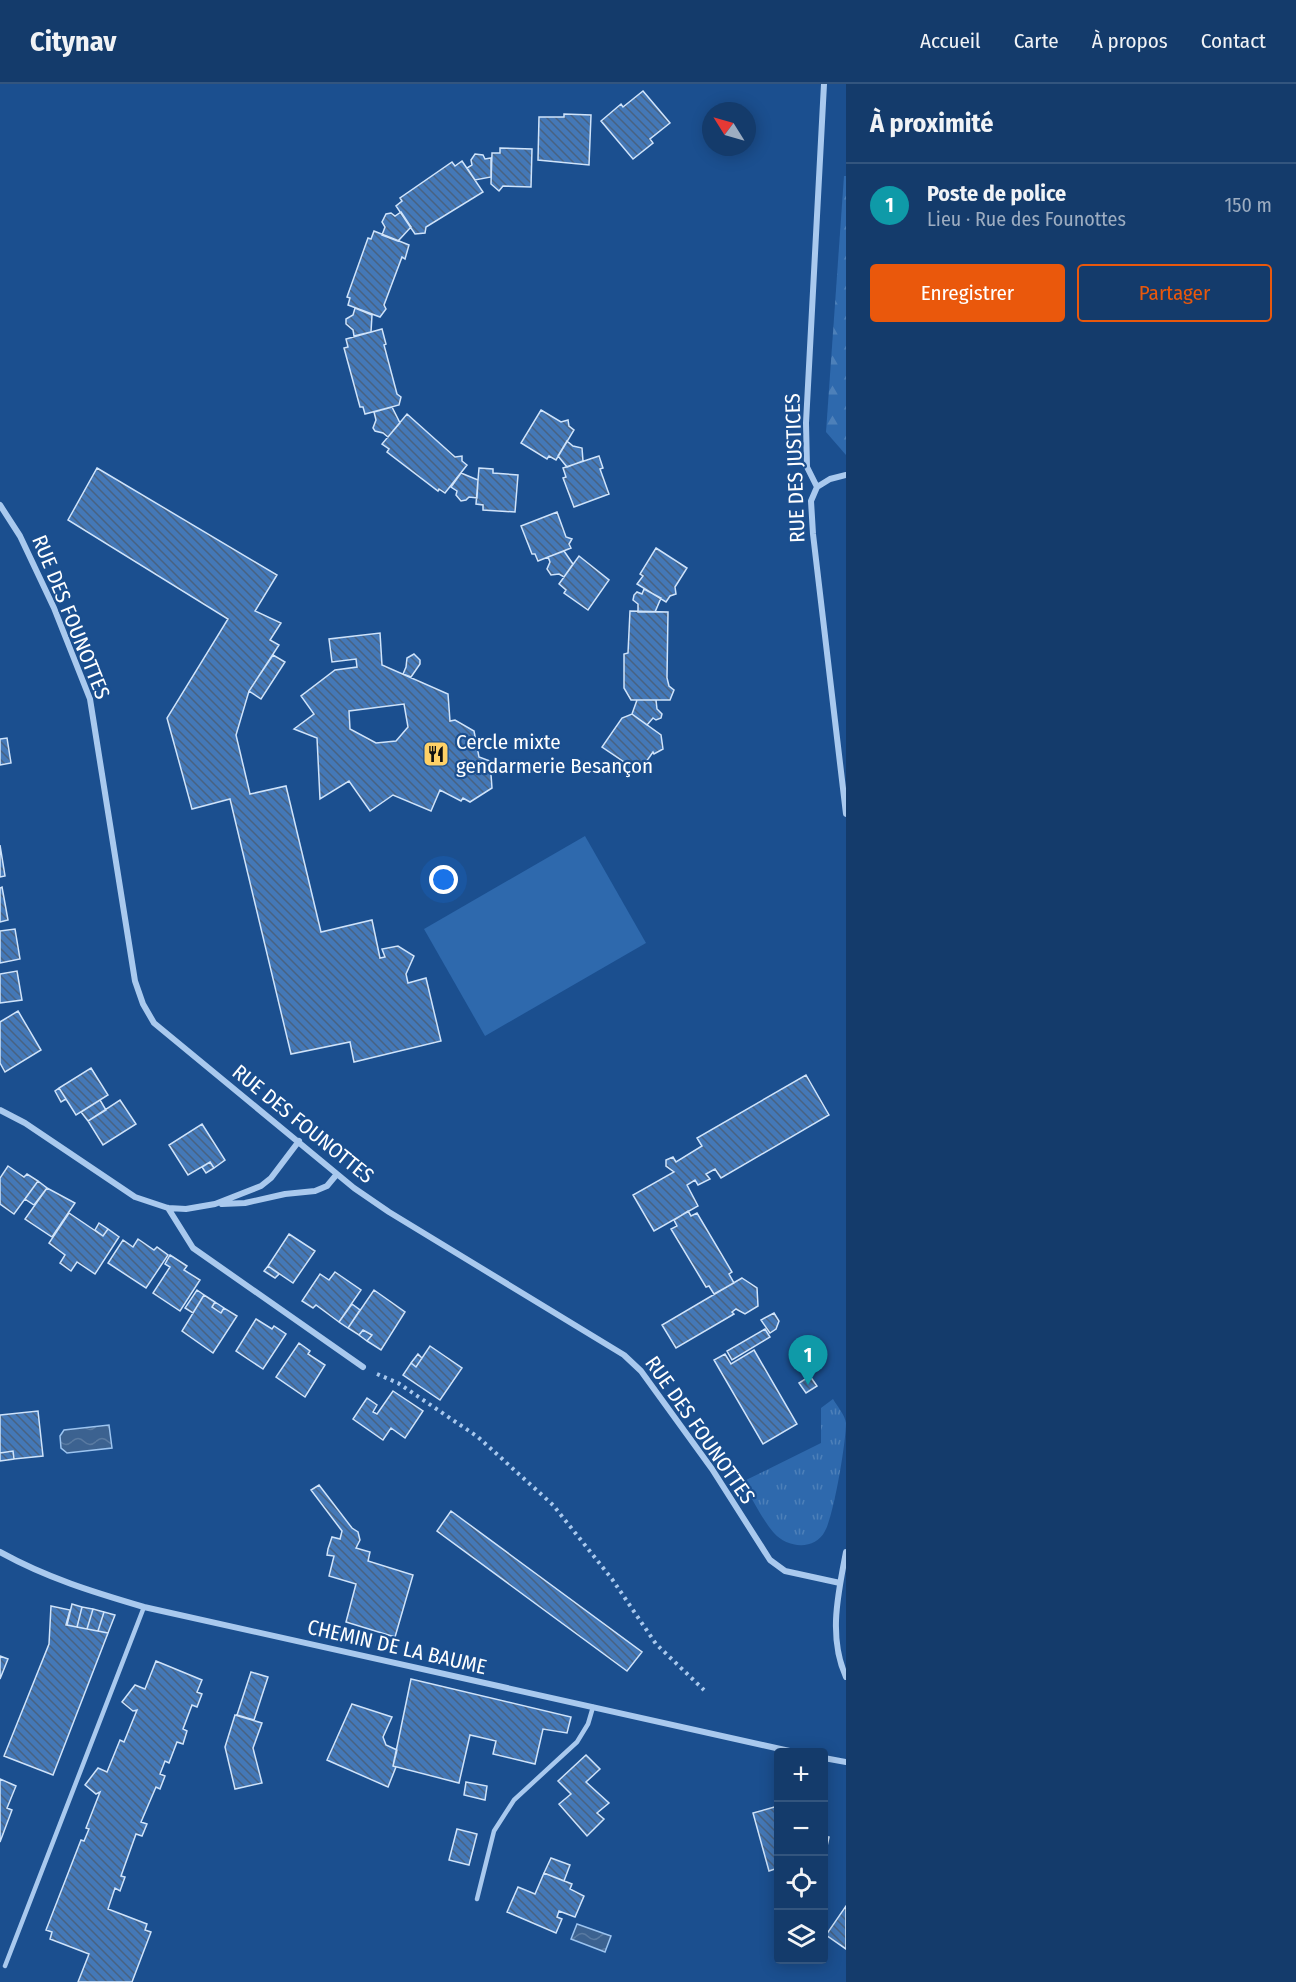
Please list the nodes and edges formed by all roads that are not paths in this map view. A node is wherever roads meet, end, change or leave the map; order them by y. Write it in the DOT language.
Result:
graph roads {
  1 [pos="824,84"];
  2 [pos="846,475"];
  3 [pos="817,487"];
  4 [pos="0,505"];
  5 [pos="846,814"];
  6 [pos="0,1110"];
  7 [pos="299,1142"];
  8 [pos="337,1174"];
  9 [pos="215,1204"];
  10 [pos="168,1208"];
  11 [pos="363,1367"];
  12 [pos="0,1552"];
  13 [pos="846,1552"];
  14 [pos="840,1583"];
  15 [pos="144,1607"];
  16 [pos="846,1677"];
  17 [pos="592,1707"];
  18 [pos="776,1748"];
  19 [pos="828,1759"];
  20 [pos="846,1762"];
  21 [pos="477,1899"];
  22 [pos="5,1966"];
  1 -- 3 [label="street, RUE DES JUSTICES"];
  2 -- 3 [label="street"];
  3 -- 5 [label="street, RUE DES JUSTICES"];
  4 -- 7 [label="street, RUE DES FOUNOTTES"];
  6 -- 10 [label="street"];
  7 -- 8 [label="street, RUE DES FOUNOTTES"];
  7 -- 9 [label="street"];
  8 -- 9 [label="street"];
  8 -- 14 [label="street, RUE DES FOUNOTTES"];
  9 -- 10 [label="street"];
  10 -- 11 [label="street"];
  12 -- 15 [label="street, CHEMIN DE LA BAUME"];
  13 -- 14 [label="street"];
  14 -- 16 [label="street"];
  15 -- 17 [label="street, CHEMIN DE LA BAUME"];
  15 -- 22 [label="lane"];
  17 -- 18 [label="street, CHEMIN DE LA BAUME"];
  17 -- 21 [label="lane"];
  19 -- 20 [label="street"];
}
